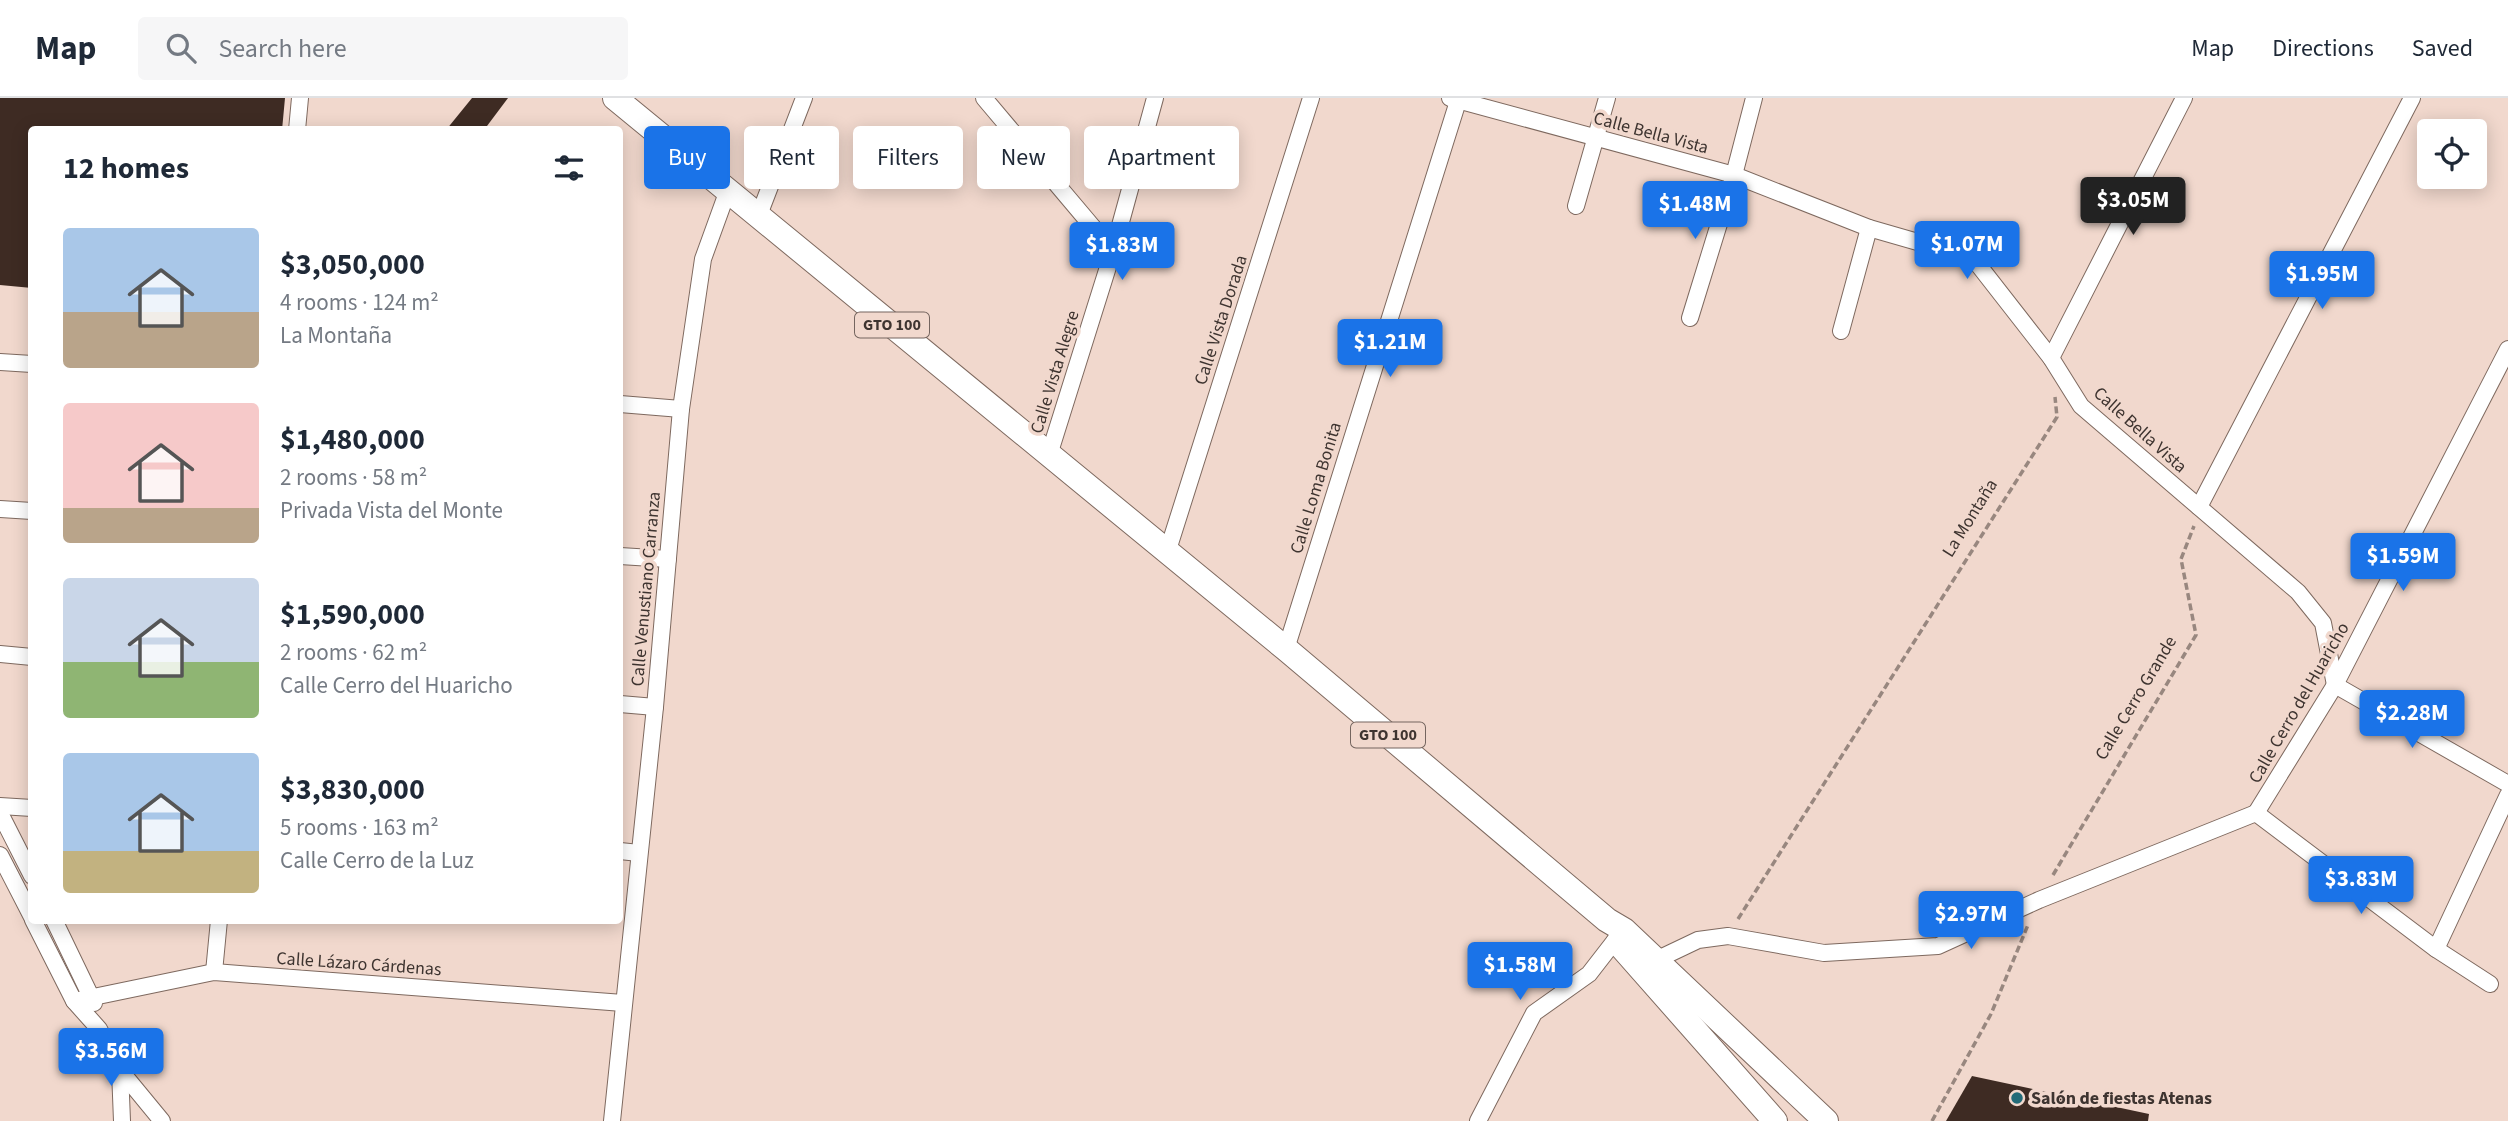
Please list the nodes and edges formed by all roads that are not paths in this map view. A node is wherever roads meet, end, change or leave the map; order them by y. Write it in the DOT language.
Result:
graph roads {
  1 [pos="300,98"];
  2 [pos="615,98"];
  3 [pos="804,98"];
  4 [pos="984,98"];
  5 [pos="1155,98"];
  6 [pos="1311,98"];
  7 [pos="1607,98"];
  8 [pos="1755,98"];
  9 [pos="2184,98"];
  10 [pos="2412,98"];
  11 [pos="1456,99"];
  12 [pos="297,126"];
  13 [pos="1595,138"];
  14 [pos="1734,175"];
  15 [pos="728,190"];
  16 [pos="1576,206"];
  17 [pos="759,215"];
  18 [pos="1869,228"];
  19 [pos="1112,251"];
  20 [pos="1690,318"];
  21 [pos="1841,331"];
  22 [pos="2508,349"];
  23 [pos="2050,358"];
  24 [pos="0,362"];
  25 [pos="28,363"];
  26 [pos="623,404"];
  27 [pos="681,409"];
  28 [pos="1049,455"];
  29 [pos="2199,507"];
  30 [pos="0,509"];
  31 [pos="28,511"];
  32 [pos="1167,553"];
  33 [pos="623,556"];
  34 [pos="668,559"];
  35 [pos="1286,649"];
  36 [pos="0,654"];
  37 [pos="28,657"];
  38 [pos="2335,684"];
  39 [pos="623,704"];
  40 [pos="656,707"];
  41 [pos="2508,784"];
  42 [pos="2508,795"];
  43 [pos="0,806"];
  44 [pos="28,808"];
  45 [pos="0,813"];
  46 [pos="2256,813"];
  47 [pos="623,851"];
  48 [pos="639,853"];
  49 [pos="0,855"];
  50 [pos="28,868"];
  51 [pos="28,911"];
  52 [pos="35,924"];
  53 [pos="56,924"];
  54 [pos="219,924"];
  55 [pos="1615,930"];
  56 [pos="2435,949"];
  57 [pos="1656,960"];
  58 [pos="214,972"];
  59 [pos="2490,985"];
  60 [pos="93,995"];
  61 [pos="74,1001"];
  62 [pos="624,1003"];
  63 [pos="99,1029"];
  64 [pos="120,1070"];
  65 [pos="122,1121"];
  66 [pos="162,1121"];
  67 [pos="612,1121"];
  68 [pos="1478,1121"];
  69 [pos="1775,1121"];
  70 [pos="1826,1121"];
  1 -- 12 [label="street"];
  2 -- 15 [label="main road, GTO 100"];
  3 -- 17 [label="street"];
  4 -- 19 [label="street"];
  5 -- 19 [label="street, Calle Vista Alegre"];
  6 -- 32 [label="street, Calle Vista Dorada"];
  7 -- 13 [label="street"];
  8 -- 14 [label="street"];
  9 -- 23 [label="street"];
  10 -- 29 [label="street"];
  11 -- 13 [label="street, Calle Bella Vista"];
  11 -- 35 [label="street, Calle Loma Bonita"];
  13 -- 14 [label="street, Calle Bella Vista"];
  13 -- 16 [label="street"];
  14 -- 18 [label="street, Calle Bella Vista"];
  14 -- 20 [label="street"];
  15 -- 17 [label="main road, GTO 100"];
  15 -- 27 [label="street, Calle Venustiano Carranza"];
  17 -- 28 [label="main road, GTO 100"];
  18 -- 21 [label="street"];
  18 -- 23 [label="street, Calle Bella Vista"];
  19 -- 28 [label="street, Calle Vista Alegre"];
  22 -- 38 [label="street, Calle Cerro del Huaricho"];
  23 -- 29 [label="street, Calle Bella Vista"];
  24 -- 25 [label="street"];
  26 -- 27 [label="street"];
  27 -- 34 [label="street, Calle Venustiano Carranza"];
  28 -- 32 [label="main road, GTO 100"];
  29 -- 38 [label="street, Calle Bella Vista"];
  30 -- 31 [label="street"];
  32 -- 35 [label="main road, GTO 100"];
  33 -- 34 [label="street"];
  34 -- 40 [label="street, Calle Venustiano Carranza"];
  35 -- 55 [label="main road, GTO 100"];
  36 -- 37 [label="street"];
  38 -- 41 [label="street"];
  38 -- 46 [label="street, Calle Cerro del Huaricho"];
  39 -- 40 [label="street"];
  40 -- 48 [label="street, Calle Venustiano Carranza"];
  42 -- 56 [label="street"];
  43 -- 44 [label="street"];
  45 -- 50 [label="street"];
  46 -- 56 [label="street"];
  46 -- 57 [label="street"];
  47 -- 48 [label="street"];
  48 -- 62 [label="street, Calle Venustiano Carranza"];
  49 -- 51 [label="street"];
  52 -- 61 [label="street"];
  53 -- 60 [label="street"];
  54 -- 58 [label="street"];
  55 -- 57 [label="main road, GTO 100"];
  55 -- 68 [label="street"];
  55 -- 69 [label="main road, GTO 100"];
  56 -- 59 [label="street"];
  57 -- 70 [label="main road, GTO 100"];
  58 -- 60 [label="street, Calle Lázaro Cárdenas"];
  58 -- 62 [label="street, Calle Lázaro Cárdenas"];
  60 -- 61 [label="street, Calle Lázaro Cárdenas"];
  60 -- 63 [label="street"];
  61 -- 63 [label="street"];
  62 -- 67 [label="street, Calle Venustiano Carranza"];
  63 -- 64 [label="street"];
  64 -- 65 [label="street"];
  64 -- 66 [label="street"];
}
